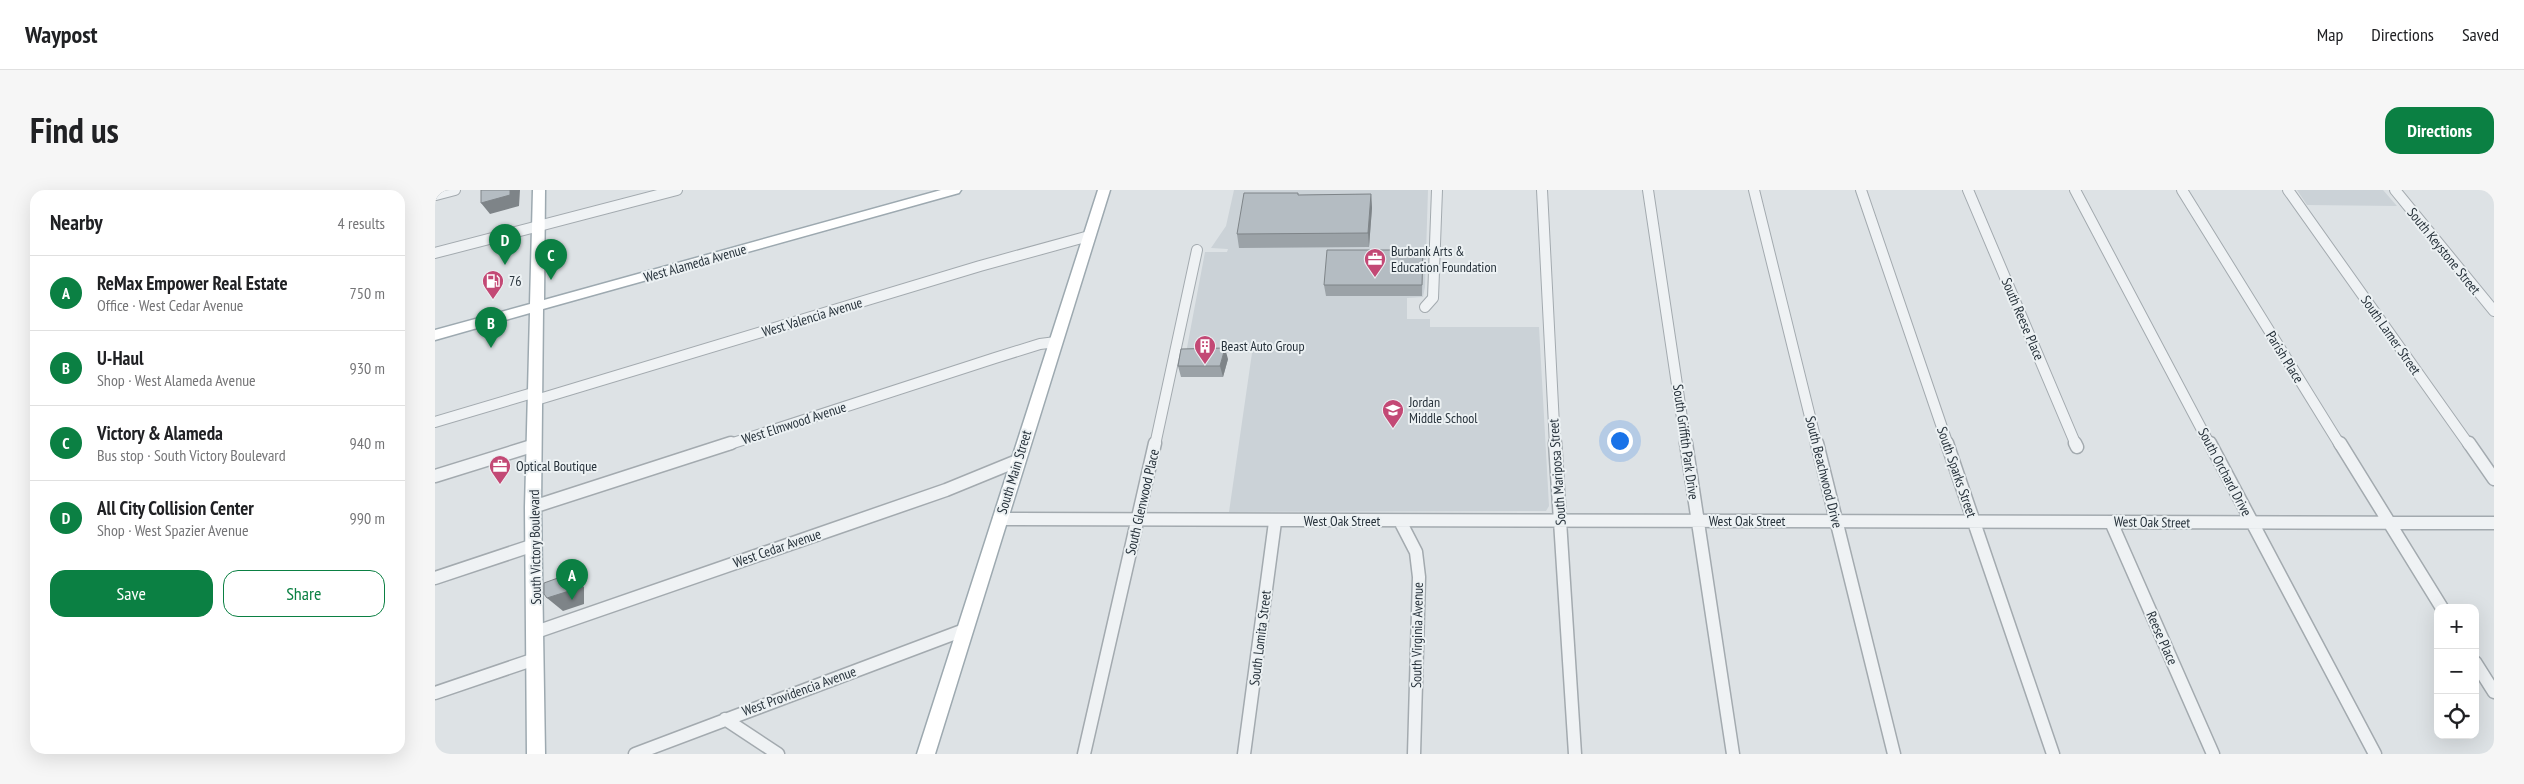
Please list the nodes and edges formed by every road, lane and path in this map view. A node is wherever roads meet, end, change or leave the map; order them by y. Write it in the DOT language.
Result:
graph roads {
  1 [pos="455,190"];
  2 [pos="539,190"];
  3 [pos="677,190"];
  4 [pos="1103,190"];
  5 [pos="1437,190"];
  6 [pos="1542,190"];
  7 [pos="1648,190"];
  8 [pos="1754,190"];
  9 [pos="1861,190"];
  10 [pos="1968,190"];
  11 [pos="2075,190"];
  12 [pos="2182,190"];
  13 [pos="2288,190"];
  14 [pos="2395,190"];
  15 [pos="948,191"];
  16 [pos="436,195"];
  17 [pos="539,226"];
  18 [pos="1089,236"];
  19 [pos="1197,250"];
  20 [pos="435,253"];
  21 [pos="535,307"];
  22 [pos="1425,307"];
  23 [pos="2494,311"];
  24 [pos="435,335"];
  25 [pos="1056,342"];
  26 [pos="536,396"];
  27 [pos="435,422"];
  28 [pos="535,445"];
  29 [pos="2077,448"];
  30 [pos="1017,461"];
  31 [pos="435,476"];
  32 [pos="2494,479"];
  33 [pos="533,507"];
  34 [pos="999,520"];
  35 [pos="1560,520"];
  36 [pos="1137,521"];
  37 [pos="1400,521"];
  38 [pos="1697,521"];
  39 [pos="1275,522"];
  40 [pos="1837,522"];
  41 [pos="2111,522"];
  42 [pos="1974,523"];
  43 [pos="2253,523"];
  44 [pos="2389,523"];
  45 [pos="2494,523"];
  46 [pos="534,545"];
  47 [pos="435,578"];
  48 [pos="2440,604"];
  49 [pos="964,630"];
  50 [pos="536,632"];
  51 [pos="535,659"];
  52 [pos="2479,668"];
  53 [pos="2494,692"];
  54 [pos="435,693"];
  55 [pos="725,719"];
  56 [pos="536,754"];
  57 [pos="635,754"];
  58 [pos="778,754"];
  59 [pos="926,754"];
  60 [pos="1084,754"];
  61 [pos="1244,754"];
  62 [pos="1414,754"];
  63 [pos="1575,754"];
  64 [pos="1733,754"];
  65 [pos="1894,754"];
  66 [pos="2053,754"];
  67 [pos="2213,754"];
  68 [pos="2375,754"];
  1 -- 16 [label="street"];
  2 -- 17 [label="main road, South Victory Boulevard"];
  3 -- 17 [label="street"];
  4 -- 18 [label="main road, South Main Street"];
  5 -- 22 [label="street"];
  6 -- 35 [label="street, South Mariposa Street"];
  7 -- 38 [label="street, South Griffith Park Drive"];
  8 -- 40 [label="street, South Beachwood Drive"];
  9 -- 42 [label="street, South Sparks Street"];
  10 -- 29 [label="street, South Reese Place"];
  11 -- 43 [label="street, South Orchard Drive"];
  12 -- 44 [label="street, Parish Place"];
  13 -- 32 [label="street, South Lamer Street"];
  14 -- 23 [label="street, South Keystone Street"];
  15 -- 21 [label="main road, West Alameda Avenue"];
  17 -- 20 [label="street"];
  17 -- 21 [label="main road, South Victory Boulevard"];
  18 -- 25 [label="main road, South Main Street"];
  18 -- 26 [label="street, West Valencia Avenue"];
  19 -- 36 [label="street, South Glenwood Place"];
  21 -- 24 [label="main road, West Alameda Avenue"];
  21 -- 26 [label="main road, South Victory Boulevard"];
  25 -- 30 [label="main road, South Main Street"];
  25 -- 33 [label="street, West Elmwood Avenue"];
  26 -- 27 [label="street, West Valencia Avenue"];
  26 -- 28 [label="main road, South Victory Boulevard"];
  28 -- 31 [label="street"];
  28 -- 33 [label="main road, South Victory Boulevard"];
  30 -- 34 [label="main road, South Main Street"];
  30 -- 50 [label="street, West Cedar Avenue"];
  33 -- 46 [label="main road, South Victory Boulevard"];
  34 -- 36 [label="street, West Oak Street"];
  34 -- 49 [label="main road, South Main Street"];
  35 -- 37 [label="street, West Oak Street"];
  35 -- 38 [label="street, West Oak Street"];
  35 -- 63 [label="street, South Mariposa Street"];
  36 -- 39 [label="street, West Oak Street"];
  36 -- 60 [label="street, South Glenwood Place"];
  37 -- 39 [label="street, West Oak Street"];
  37 -- 62 [label="street, South Virginia Avenue"];
  38 -- 40 [label="street, West Oak Street"];
  38 -- 64 [label="street, South Griffith Park Drive"];
  39 -- 61 [label="street, South Lomita Street"];
  40 -- 42 [label="street, West Oak Street"];
  40 -- 65 [label="street, South Beachwood Drive"];
  41 -- 42 [label="street, West Oak Street"];
  41 -- 43 [label="street, West Oak Street"];
  41 -- 67 [label="street, Reese Place"];
  42 -- 66 [label="street, South Sparks Street"];
  43 -- 44 [label="street, West Oak Street"];
  43 -- 68 [label="street, South Orchard Drive"];
  44 -- 45 [label="street, West Oak Street"];
  44 -- 48 [label="street, Parish Place"];
  46 -- 47 [label="street"];
  46 -- 50 [label="main road, South Victory Boulevard"];
  49 -- 55 [label="street, West Providencia Avenue"];
  49 -- 59 [label="main road, South Main Street"];
  50 -- 51 [label="main road, South Victory Boulevard"];
  51 -- 54 [label="street"];
  51 -- 56 [label="main road, South Victory Boulevard"];
  52 -- 53 [label="street"];
  55 -- 57 [label="street, West Providencia Avenue"];
  55 -- 58 [label="street"];
}
